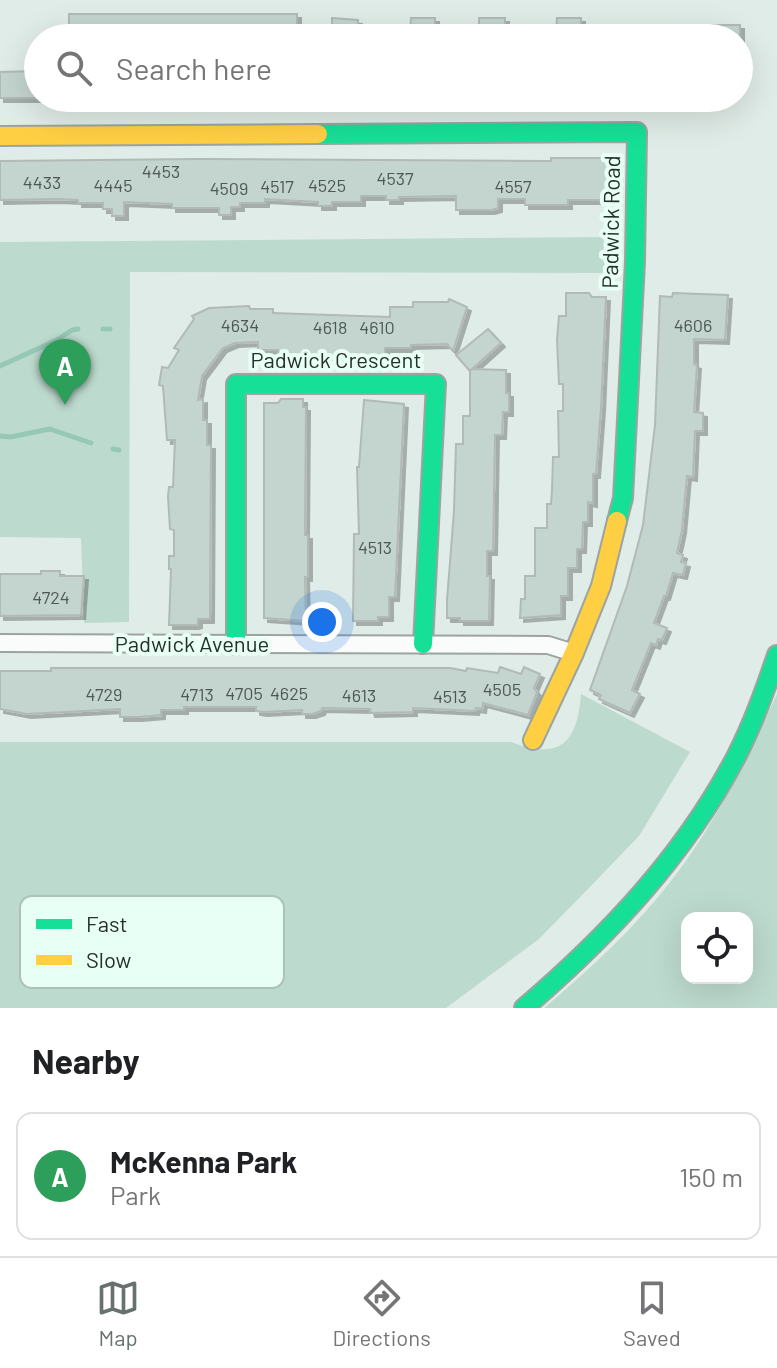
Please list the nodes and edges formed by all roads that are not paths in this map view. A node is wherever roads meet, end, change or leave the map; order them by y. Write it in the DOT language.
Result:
graph roads {
  1 [pos="0,136"];
  2 [pos="0,643"];
  3 [pos="423,644"];
  4 [pos="236,645"];
  5 [pos="574,653"];
  6 [pos="777,655"];
  7 [pos="533,740"];
  8 [pos="524,1008"];
  1 -- 5 [label="main road, Padwick Road"];
  2 -- 4 [label="street, Padwick Avenue"];
  3 -- 4 [label="street, Padwick Avenue"];
  3 -- 4 [label="main road, Padwick Crescent"];
  3 -- 5 [label="street, Padwick Avenue"];
  5 -- 7 [label="main road, Padwick Road"];
  6 -- 8 [label="main road"];
}
